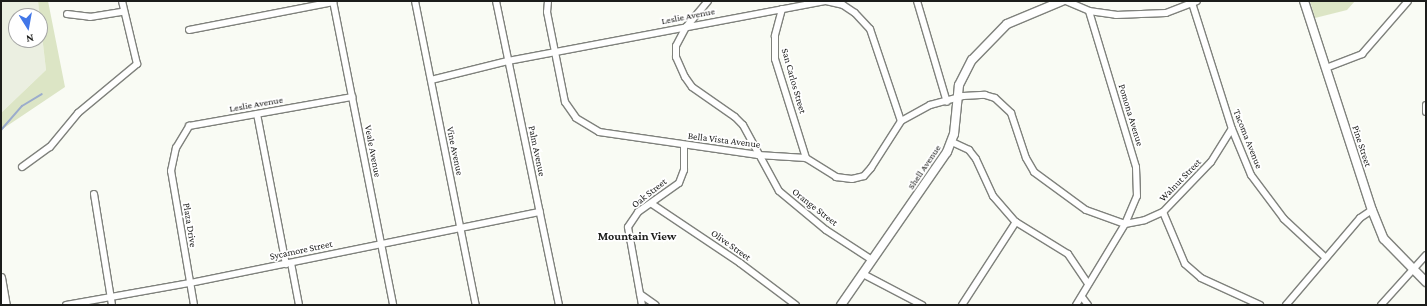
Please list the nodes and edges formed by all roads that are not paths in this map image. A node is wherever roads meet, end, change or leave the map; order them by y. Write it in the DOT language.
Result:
graph roads {
  1 [pos="122,1"];
  2 [pos="333,1"];
  3 [pos="416,1"];
  4 [pos="496,1"];
  5 [pos="548,1"];
  6 [pos="708,1"];
  7 [pos="917,1"];
  8 [pos="1062,1"];
  9 [pos="1066,1"];
  10 [pos="1304,1"];
  11 [pos="1408,1"];
  12 [pos="1195,2"];
  13 [pos="782,9"];
  14 [pos="1089,11"];
  15 [pos="123,12"];
  16 [pos="67,14"];
  17 [pos="686,27"];
  18 [pos="189,30"];
  19 [pos="554,53"];
  20 [pos="508,61"];
  21 [pos="1326,68"];
  22 [pos="431,80"];
  23 [pos="352,97"];
  24 [pos="956,99"];
  25 [pos="948,102"];
  26 [pos="1426,105"];
  27 [pos="1426,112"];
  28 [pos="257,114"];
  29 [pos="901,121"];
  30 [pos="1232,129"];
  31 [pos="952,142"];
  32 [pos="684,145"];
  33 [pos="176,148"];
  34 [pos="758,155"];
  35 [pos="806,158"];
  36 [pos="22,167"];
  37 [pos="94,194"];
  38 [pos="652,204"];
  39 [pos="1372,210"];
  40 [pos="540,212"];
  41 [pos="1162,212"];
  42 [pos="1016,222"];
  43 [pos="1125,224"];
  44 [pos="461,227"];
  45 [pos="381,244"];
  46 [pos="1426,255"];
  47 [pos="1326,258"];
  48 [pos="872,260"];
  49 [pos="288,263"];
  50 [pos="1413,270"];
  51 [pos="863,274"];
  52 [pos="1,278"];
  53 [pos="1426,282"];
  54 [pos="190,283"];
  55 [pos="1088,284"];
  56 [pos="640,294"];
  57 [pos="110,296"];
  58 [pos="1082,297"];
  59 [pos="560,304"];
  60 [pos="6,305"];
  61 [pos="66,305"];
  62 [pos="112,305"];
  63 [pos="194,305"];
  64 [pos="299,305"];
  65 [pos="393,305"];
  66 [pos="476,305"];
  67 [pos="642,305"];
  68 [pos="656,305"];
  69 [pos="796,305"];
  70 [pos="841,305"];
  71 [pos="922,305"];
  72 [pos="962,305"];
  73 [pos="1076,305"];
  74 [pos="1088,305"];
  75 [pos="1260,305"];
  76 [pos="1286,305"];
  77 [pos="1381,305"];
  1 -- 15 [label="street"];
  2 -- 18 [label="street"];
  2 -- 23 [label="street, Veale Avenue"];
  3 -- 22 [label="street, Vine Avenue"];
  4 -- 20 [label="street, Palm Avenue"];
  5 -- 19 [label="street, Bella Vista Avenue"];
  6 -- 17 [label="street, Orange Street"];
  7 -- 25 [label="street"];
  8 -- 24 [label="street, Shell Avenue"];
  9 -- 14 [label="street"];
  10 -- 21 [label="street, Pine Street"];
  11 -- 21 [label="street"];
  12 -- 14 [label="street"];
  12 -- 30 [label="street, Tacoma Avenue"];
  13 -- 17 [label="street, Leslie Avenue"];
  13 -- 29 [label="street, Leslie Avenue"];
  13 -- 35 [label="street, San Carlos Street"];
  14 -- 43 [label="street, Pomona Avenue"];
  15 -- 16 [label="street"];
  15 -- 36 [label="street"];
  17 -- 19 [label="street, Leslie Avenue"];
  17 -- 34 [label="street, Orange Street"];
  19 -- 20 [label="street, Leslie Avenue"];
  19 -- 32 [label="street, Bella Vista Avenue"];
  20 -- 22 [label="street, Leslie Avenue"];
  20 -- 40 [label="street, Palm Avenue"];
  21 -- 39 [label="street, Pine Street"];
  22 -- 44 [label="street, Vine Avenue"];
  23 -- 28 [label="street, Leslie Avenue"];
  23 -- 45 [label="street, Veale Avenue"];
  24 -- 25 [label="street, Bella Vista Avenue"];
  24 -- 31 [label="street, Shell Avenue"];
  24 -- 43 [label="street, Bella Vista Avenue"];
  25 -- 29 [label="street, Bella Vista Avenue"];
  26 -- 27 [label="street"];
  28 -- 33 [label="street, Leslie Avenue"];
  28 -- 49 [label="street"];
  29 -- 35 [label="street, Bella Vista Avenue"];
  30 -- 41 [label="street, Walnut Street"];
  30 -- 47 [label="street, Tacoma Avenue"];
  31 -- 42 [label="street"];
  31 -- 48 [label="street, Shell Avenue"];
  32 -- 34 [label="street, Bella Vista Avenue"];
  32 -- 38 [label="street, Oak Street"];
  33 -- 54 [label="street, Plaza Drive"];
  34 -- 35 [label="street, Bella Vista Avenue"];
  34 -- 48 [label="street, Orange Street"];
  37 -- 57 [label="street"];
  38 -- 56 [label="street, Oak Street"];
  38 -- 69 [label="street, Olive Street"];
  39 -- 47 [label="street"];
  39 -- 50 [label="street, Pine Street"];
  40 -- 44 [label="street, Sycamore Street"];
  40 -- 59 [label="street, Palm Avenue"];
  41 -- 43 [label="street, Walnut Street"];
  41 -- 75 [label="street"];
  42 -- 55 [label="street"];
  42 -- 72 [label="street"];
  43 -- 55 [label="street"];
  44 -- 45 [label="street, Sycamore Street"];
  44 -- 66 [label="street, Vine Avenue"];
  45 -- 49 [label="street, Sycamore Street"];
  45 -- 65 [label="street, Veale Avenue"];
  46 -- 50 [label="street"];
  47 -- 76 [label="street"];
  48 -- 51 [label="street, Shell Avenue"];
  49 -- 54 [label="street, Sycamore Street"];
  49 -- 64 [label="street"];
  50 -- 53 [label="street, Pine Street"];
  50 -- 77 [label="street"];
  51 -- 70 [label="street, Shell Avenue"];
  51 -- 71 [label="street"];
  52 -- 60 [label="street"];
  54 -- 57 [label="street, Sycamore Street"];
  54 -- 63 [label="street, Plaza Drive"];
  55 -- 58 [label="street"];
  56 -- 67 [label="street, Oak Street"];
  56 -- 68 [label="street"];
  57 -- 61 [label="street, Sycamore Street"];
  57 -- 62 [label="street"];
  58 -- 73 [label="street"];
  58 -- 74 [label="street"];
}
